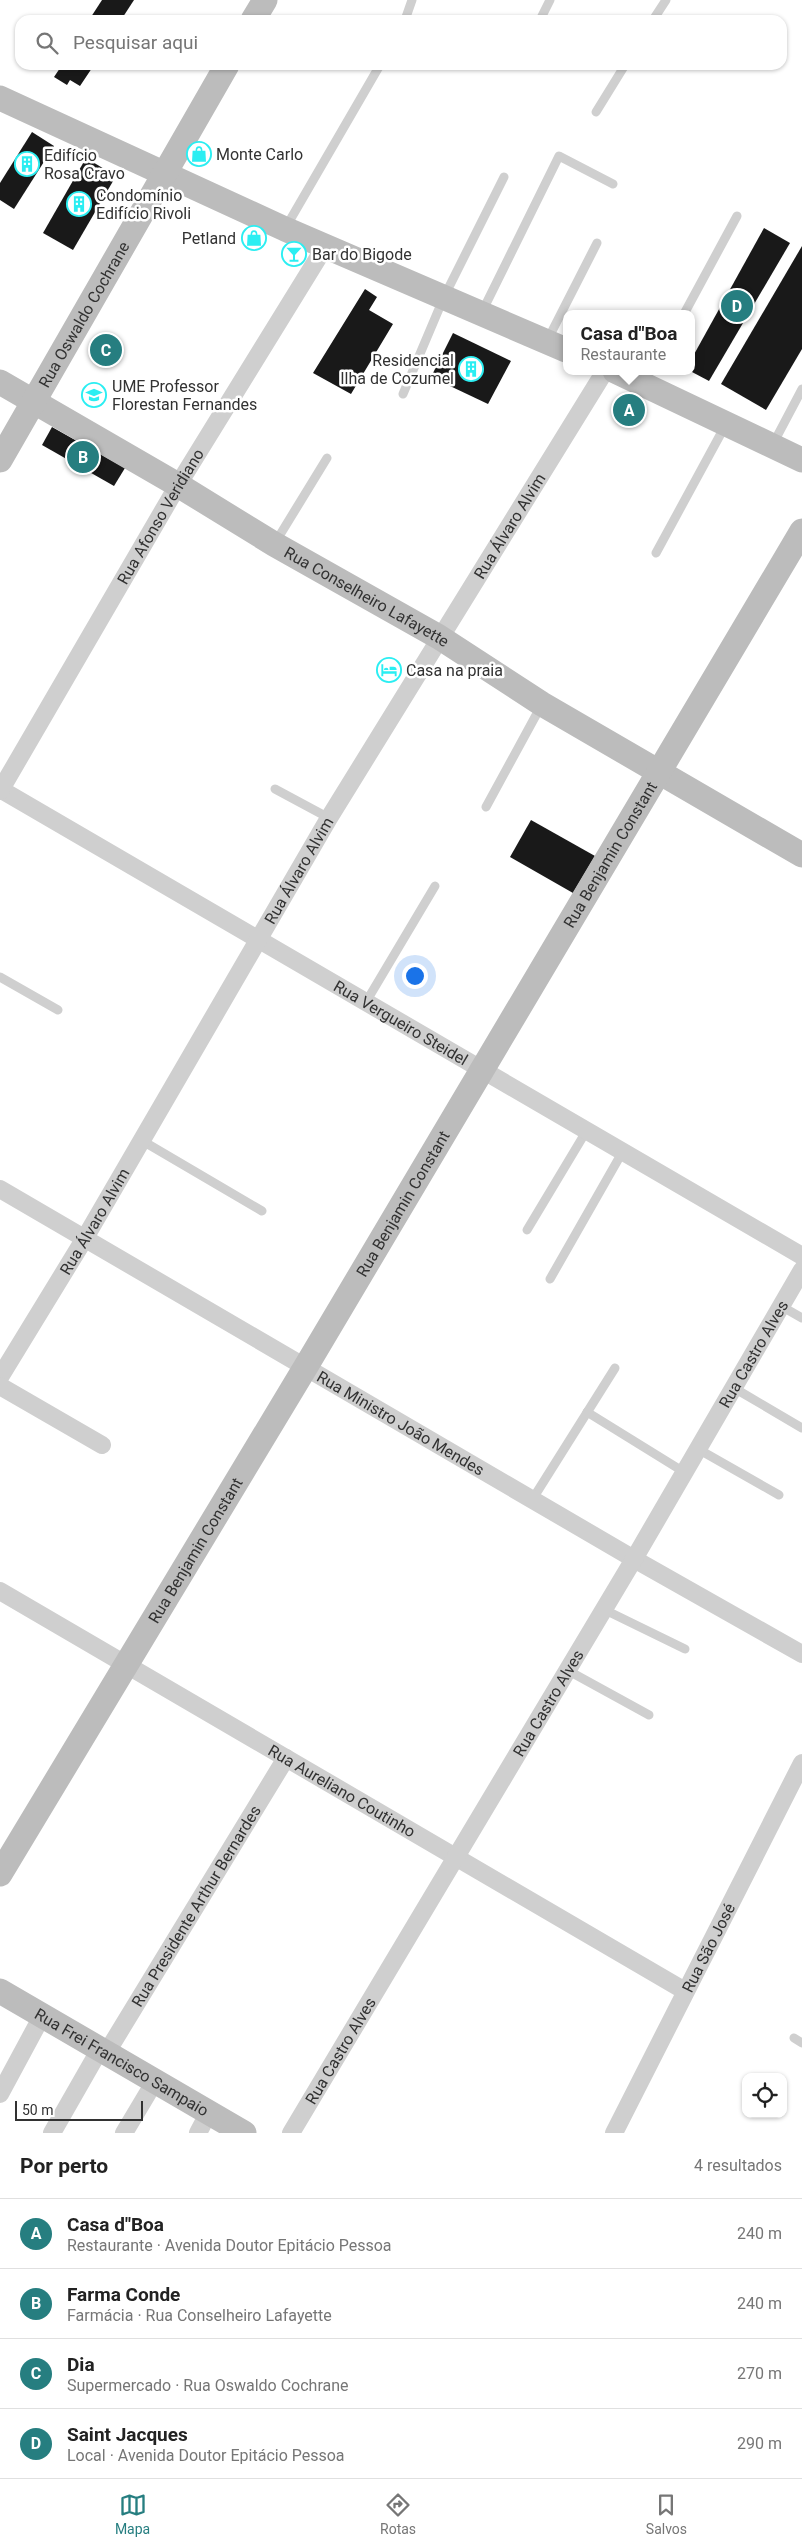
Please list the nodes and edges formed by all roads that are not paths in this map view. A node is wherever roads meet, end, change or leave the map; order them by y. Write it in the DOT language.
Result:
graph roads {
  1 [pos="265,0"];
  2 [pos="412,0"];
  3 [pos="550,0"];
  4 [pos="666,0"];
  5 [pos="256,15"];
  6 [pos="407,15"];
  7 [pos="542,15"];
  8 [pos="656,15"];
  9 [pos="224,70"];
  10 [pos="377,70"];
  11 [pos="622,70"];
  12 [pos="0,98"];
  13 [pos="596,112"];
  14 [pos="164,172"];
  15 [pos="504,177"];
  16 [pos="612,184"];
  17 [pos="738,216"];
  18 [pos="285,229"];
  19 [pos="597,243"];
  20 [pos="326,245"];
  21 [pos="444,297"];
  22 [pos="570,310"];
  23 [pos="686,310"];
  24 [pos="481,315"];
  25 [pos="563,328"];
  26 [pos="556,346"];
  27 [pos="603,375"];
  28 [pos="626,375"];
  29 [pos="0,382"];
  30 [pos="802,390"];
  31 [pos="403,394"];
  32 [pos="35,402"];
  33 [pos="726,424"];
  34 [pos="772,447"];
  35 [pos="0,458"];
  36 [pos="327,458"];
  37 [pos="802,460"];
  38 [pos="178,485"];
  39 [pos="802,531"];
  40 [pos="274,544"];
  41 [pos="656,553"];
  42 [pos="440,637"];
  43 [pos="542,704"];
  44 [pos="659,771"];
  45 [pos="275,789"];
  46 [pos="0,790"];
  47 [pos="486,806"];
  48 [pos="329,818"];
  49 [pos="802,855"];
  50 [pos="435,886"];
  51 [pos="257,940"];
  52 [pos="0,977"];
  53 [pos="366,1002"];
  54 [pos="58,1010"];
  55 [pos="483,1069"];
  56 [pos="587,1130"];
  57 [pos="141,1140"];
  58 [pos="623,1151"];
  59 [pos="0,1190"];
  60 [pos="262,1211"];
  61 [pos="527,1230"];
  62 [pos="85,1238"];
  63 [pos="802,1256"];
  64 [pos="802,1270"];
  65 [pos="550,1278"];
  66 [pos="781,1306"];
  67 [pos="802,1318"];
  68 [pos="305,1368"];
  69 [pos="615,1368"];
  70 [pos="0,1377"];
  71 [pos="0,1386"];
  72 [pos="734,1388"];
  73 [pos="587,1412"];
  74 [pos="802,1428"];
  75 [pos="102,1445"];
  76 [pos="698,1449"];
  77 [pos="684,1472"];
  78 [pos="778,1495"];
  79 [pos="532,1500"];
  80 [pos="634,1559"];
  81 [pos="0,1591"];
  82 [pos="603,1609"];
  83 [pos="685,1649"];
  84 [pos="802,1654"];
  85 [pos="125,1664"];
  86 [pos="567,1670"];
  87 [pos="649,1715"];
  88 [pos="286,1758"];
  89 [pos="802,1763"];
  90 [pos="455,1857"];
  91 [pos="0,1874"];
  92 [pos="0,1992"];
  93 [pos="685,1992"];
  94 [pos="42,2016"];
  95 [pos="103,2050"];
  96 [pos="155,2081"];
  97 [pos="0,2094"];
  98 [pos="203,2123"];
  99 [pos="52,2133"];
  100 [pos="124,2133"];
  101 [pos="244,2133"];
  102 [pos="292,2133"];
  103 [pos="614,2133"];
  1 -- 5 [label="street"];
  2 -- 6 [label="lane"];
  3 -- 7 [label="lane"];
  4 -- 8 [label="lane"];
  9 -- 14 [label="street, Rua Oswaldo Cochrane"];
  10 -- 18 [label="lane"];
  11 -- 13 [label="lane"];
  12 -- 14 [label="street"];
  14 -- 18 [label="street"];
  14 -- 32 [label="street, Rua Oswaldo Cochrane"];
  15 -- 21 [label="lane"];
  16 -- 24 [label="lane"];
  17 -- 23 [label="lane"];
  18 -- 20 [label="street"];
  19 -- 22 [label="lane"];
  20 -- 21 [label="street"];
  20 -- 38 [label="street, Rua Afonso Veridiano"];
  21 -- 24 [label="street"];
  21 -- 31 [label="lane"];
  24 -- 26 [label="street"];
  25 -- 26 [label="lane"];
  27 -- 42 [label="street, Rua Álvaro Alvim"];
  28 -- 33 [label="street"];
  29 -- 32 [label="street, Rua Conselheiro Lafayette"];
  30 -- 34 [label="lane"];
  32 -- 35 [label="street, Rua Oswaldo Cochrane"];
  32 -- 38 [label="street, Rua Conselheiro Lafayette"];
  33 -- 34 [label="street"];
  33 -- 41 [label="lane"];
  34 -- 37 [label="street"];
  36 -- 40 [label="lane"];
  38 -- 40 [label="street, Rua Conselheiro Lafayette"];
  38 -- 46 [label="street, Rua Afonso Veridiano"];
  39 -- 44 [label="street, Rua Benjamin Constant"];
  40 -- 42 [label="street, Rua Conselheiro Lafayette"];
  42 -- 43 [label="street, Rua Conselheiro Lafayette"];
  42 -- 48 [label="street, Rua Álvaro Alvim"];
  43 -- 44 [label="street, Rua Conselheiro Lafayette"];
  43 -- 47 [label="lane"];
  44 -- 49 [label="street, Rua Conselheiro Lafayette"];
  44 -- 55 [label="street, Rua Benjamin Constant"];
  45 -- 48 [label="lane"];
  46 -- 51 [label="street, Rua Vergueiro Steidel"];
  48 -- 51 [label="street, Rua Álvaro Alvim"];
  50 -- 53 [label="lane"];
  51 -- 53 [label="street, Rua Vergueiro Steidel"];
  51 -- 57 [label="street, Rua Álvaro Alvim"];
  52 -- 54 [label="lane"];
  53 -- 55 [label="street, Rua Vergueiro Steidel"];
  55 -- 56 [label="street, Rua Vergueiro Steidel"];
  55 -- 68 [label="street, Rua Benjamin Constant"];
  56 -- 58 [label="street, Rua Vergueiro Steidel"];
  56 -- 61 [label="lane"];
  57 -- 60 [label="lane"];
  57 -- 62 [label="street, Rua Álvaro Alvim"];
  58 -- 63 [label="street, Rua Vergueiro Steidel"];
  58 -- 65 [label="lane"];
  59 -- 62 [label="street, Rua Ministro João Mendes"];
  62 -- 68 [label="street, Rua Ministro João Mendes"];
  62 -- 70 [label="street, Rua Álvaro Alvim"];
  64 -- 66 [label="street, Rua Castro Alves"];
  66 -- 67 [label="lane"];
  66 -- 72 [label="street, Rua Castro Alves"];
  68 -- 79 [label="street, Rua Ministro João Mendes"];
  68 -- 85 [label="street, Rua Benjamin Constant"];
  69 -- 73 [label="lane"];
  71 -- 75 [label="street"];
  72 -- 74 [label="lane"];
  72 -- 76 [label="street, Rua Castro Alves"];
  73 -- 77 [label="lane"];
  73 -- 79 [label="lane"];
  76 -- 77 [label="street, Rua Castro Alves"];
  76 -- 78 [label="lane"];
  77 -- 80 [label="street, Rua Castro Alves"];
  79 -- 80 [label="street, Rua Ministro João Mendes"];
  80 -- 82 [label="street, Rua Castro Alves"];
  80 -- 84 [label="street, Rua Ministro João Mendes"];
  81 -- 85 [label="street, Rua Aureliano Coutinho"];
  82 -- 83 [label="lane"];
  82 -- 86 [label="street, Rua Castro Alves"];
  85 -- 88 [label="street, Rua Aureliano Coutinho"];
  85 -- 91 [label="street, Rua Benjamin Constant"];
  86 -- 87 [label="lane"];
  86 -- 90 [label="street, Rua Castro Alves"];
  88 -- 90 [label="street, Rua Aureliano Coutinho"];
  88 -- 95 [label="street, Rua Presidente Arthur Bernardes"];
  89 -- 93 [label="street, Rua São José"];
  90 -- 93 [label="street, Rua Aureliano Coutinho"];
  90 -- 102 [label="street, Rua Castro Alves"];
  92 -- 94 [label="street, Rua Frei Francisco Sampaio"];
  93 -- 103 [label="street, Rua São José"];
  94 -- 95 [label="street, Rua Frei Francisco Sampaio"];
  94 -- 97 [label="street"];
  95 -- 96 [label="street, Rua Frei Francisco Sampaio"];
  95 -- 99 [label="street, Rua Presidente Arthur Bernardes"];
  96 -- 98 [label="street, Rua Frei Francisco Sampaio"];
  96 -- 100 [label="street"];
  98 -- 101 [label="street, Rua Frei Francisco Sampaio"];
}
